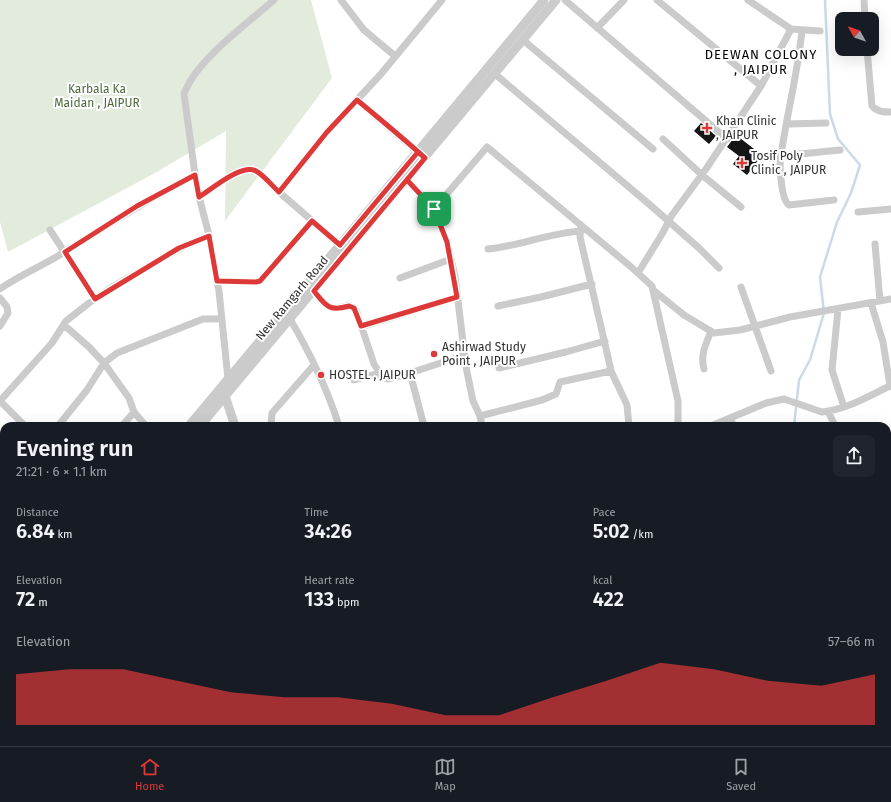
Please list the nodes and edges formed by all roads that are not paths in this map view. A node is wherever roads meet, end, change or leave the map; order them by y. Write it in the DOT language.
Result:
graph roads {
  1 [pos="274,0"];
  2 [pos="442,0"];
  3 [pos="544,0"];
  4 [pos="556,0"];
  5 [pos="565,0"];
  6 [pos="624,0"];
  7 [pos="657,0"];
  8 [pos="748,0"];
  9 [pos="864,0"];
  10 [pos="343,1"];
  11 [pos="865,12"];
  12 [pos="597,28"];
  13 [pos="791,29"];
  14 [pos="802,30"];
  15 [pos="820,31"];
  16 [pos="523,40"];
  17 [pos="395,56"];
  18 [pos="868,56"];
  19 [pos="495,74"];
  20 [pos="761,86"];
  21 [pos="357,100"];
  22 [pos="891,112"];
  23 [pos="826,123"];
  24 [pos="787,124"];
  25 [pos="663,139"];
  26 [pos="726,139"];
  27 [pos="653,149"];
  28 [pos="840,150"];
  29 [pos="421,155"];
  30 [pos="780,156"];
  31 [pos="195,175"];
  32 [pos="702,175"];
  33 [pos="407,180"];
  34 [pos="279,192"];
  35 [pos="199,197"];
  36 [pos="834,200"];
  37 [pos="741,207"];
  38 [pos="434,209"];
  39 [pos="891,209"];
  40 [pos="858,212"];
  41 [pos="312,221"];
  42 [pos="669,222"];
  43 [pos="581,228"];
  44 [pos="50,230"];
  45 [pos="209,236"];
  46 [pos="875,244"];
  47 [pos="340,245"];
  48 [pos="488,249"];
  49 [pos="65,252"];
  50 [pos="451,259"];
  51 [pos="719,268"];
  52 [pos="638,273"];
  53 [pos="400,278"];
  54 [pos="217,281"];
  55 [pos="592,284"];
  56 [pos="741,287"];
  57 [pos="0,289"];
  58 [pos="653,290"];
  59 [pos="314,291"];
  60 [pos="457,297"];
  61 [pos="0,298"];
  62 [pos="95,299"];
  63 [pos="891,299"];
  64 [pos="880,301"];
  65 [pos="871,303"];
  66 [pos="498,306"];
  67 [pos="836,310"];
  68 [pos="222,319"];
  69 [pos="290,319"];
  70 [pos="64,325"];
  71 [pos="0,326"];
  72 [pos="361,326"];
  73 [pos="754,326"];
  74 [pos="711,331"];
  75 [pos="605,341"];
  76 [pos="465,355"];
  77 [pos="104,363"];
  78 [pos="314,365"];
  79 [pos="499,368"];
  80 [pos="704,369"];
  81 [pos="612,371"];
  82 [pos="771,372"];
  83 [pos="379,373"];
  84 [pos="410,373"];
  85 [pos="228,379"];
  86 [pos="354,380"];
  87 [pos="890,386"];
  88 [pos="225,396"];
  89 [pos="0,401"];
  90 [pos="844,407"];
  91 [pos="828,411"];
  92 [pos="134,412"];
  93 [pos="480,416"];
  94 [pos="730,418"];
  95 [pos="21,422"];
  96 [pos="61,422"];
  97 [pos="125,422"];
  98 [pos="143,422"];
  99 [pos="192,422"];
  100 [pos="203,422"];
  101 [pos="234,422"];
  102 [pos="271,422"];
  103 [pos="338,422"];
  104 [pos="423,422"];
  105 [pos="481,422"];
  106 [pos="629,422"];
  107 [pos="678,422"];
  108 [pos="720,422"];
  109 [pos="732,422"];
  110 [pos="833,422"];
  1 -- 31 [label="street"];
  2 -- 17 [label="street"];
  3 -- 29 [label="street, New Ramgarh Road"];
  4 -- 16 [label="street, New Ramgarh Road"];
  5 -- 12 [label="street"];
  6 -- 12 [label="street"];
  7 -- 20 [label="street"];
  8 -- 13 [label="street"];
  9 -- 11 [label="street"];
  10 -- 17 [label="street"];
  12 -- 26 [label="street"];
  13 -- 14 [label="street"];
  13 -- 20 [label="street"];
  14 -- 15 [label="street"];
  14 -- 24 [label="street"];
  16 -- 19 [label="street, New Ramgarh Road"];
  16 -- 27 [label="street"];
  17 -- 21 [label="street"];
  18 -- 22 [label="street"];
  19 -- 29 [label="street, New Ramgarh Road"];
  19 -- 42 [label="street"];
  20 -- 26 [label="street"];
  21 -- 29 [label="street"];
  21 -- 34 [label="street"];
  23 -- 24 [label="street"];
  24 -- 30 [label="street"];
  25 -- 32 [label="street"];
  26 -- 32 [label="street"];
  28 -- 30 [label="street"];
  29 -- 33 [label="street, New Ramgarh Road"];
  29 -- 47 [label="street, New Ramgarh Road"];
  30 -- 36 [label="street"];
  31 -- 35 [label="street"];
  31 -- 49 [label="street"];
  32 -- 37 [label="street"];
  32 -- 42 [label="street"];
  33 -- 38 [label="street"];
  33 -- 59 [label="street, New Ramgarh Road"];
  34 -- 35 [label="street"];
  34 -- 41 [label="street"];
  35 -- 45 [label="street"];
  38 -- 43 [label="street"];
  38 -- 50 [label="street"];
  39 -- 40 [label="street"];
  41 -- 47 [label="street"];
  41 -- 54 [label="lane"];
  42 -- 51 [label="street"];
  42 -- 52 [label="street"];
  43 -- 48 [label="street"];
  43 -- 52 [label="street"];
  43 -- 55 [label="street"];
  44 -- 49 [label="street"];
  45 -- 54 [label="street"];
  45 -- 62 [label="street"];
  46 -- 64 [label="street"];
  47 -- 85 [label="street, New Ramgarh Road"];
  49 -- 57 [label="street"];
  49 -- 62 [label="street"];
  50 -- 53 [label="street"];
  50 -- 60 [label="street"];
  52 -- 58 [label="street"];
  54 -- 68 [label="street"];
  55 -- 66 [label="street"];
  55 -- 75 [label="street"];
  56 -- 73 [label="street"];
  58 -- 74 [label="street"];
  58 -- 107 [label="street"];
  59 -- 69 [label="street, New Ramgarh Road"];
  59 -- 72 [label="street"];
  60 -- 72 [label="street"];
  60 -- 76 [label="street"];
  61 -- 71 [label="street"];
  62 -- 70 [label="street"];
  63 -- 64 [label="street"];
  64 -- 65 [label="street"];
  65 -- 67 [label="street"];
  65 -- 87 [label="street"];
  67 -- 73 [label="street"];
  67 -- 90 [label="street"];
  68 -- 77 [label="street"];
  68 -- 85 [label="street"];
  69 -- 78 [label="street"];
  69 -- 88 [label="street, New Ramgarh Road"];
  70 -- 77 [label="street"];
  70 -- 89 [label="street"];
  72 -- 83 [label="street"];
  73 -- 74 [label="street"];
  73 -- 82 [label="street"];
  74 -- 80 [label="street"];
  75 -- 79 [label="street"];
  75 -- 81 [label="street"];
  76 -- 84 [label="street"];
  76 -- 93 [label="street"];
  77 -- 92 [label="street"];
  77 -- 96 [label="street"];
  78 -- 102 [label="street"];
  78 -- 103 [label="street"];
  81 -- 93 [label="street"];
  81 -- 106 [label="street"];
  83 -- 84 [label="street"];
  83 -- 86 [label="street"];
  84 -- 104 [label="street"];
  85 -- 88 [label="street"];
  85 -- 99 [label="street, New Ramgarh Road"];
  87 -- 90 [label="street"];
  88 -- 100 [label="street, New Ramgarh Road"];
  88 -- 101 [label="street"];
  89 -- 95 [label="street"];
  90 -- 91 [label="street"];
  91 -- 94 [label="street"];
  91 -- 110 [label="street"];
  92 -- 97 [label="street"];
  92 -- 98 [label="street"];
  93 -- 105 [label="street"];
  94 -- 108 [label="street"];
  94 -- 109 [label="street"];
}
